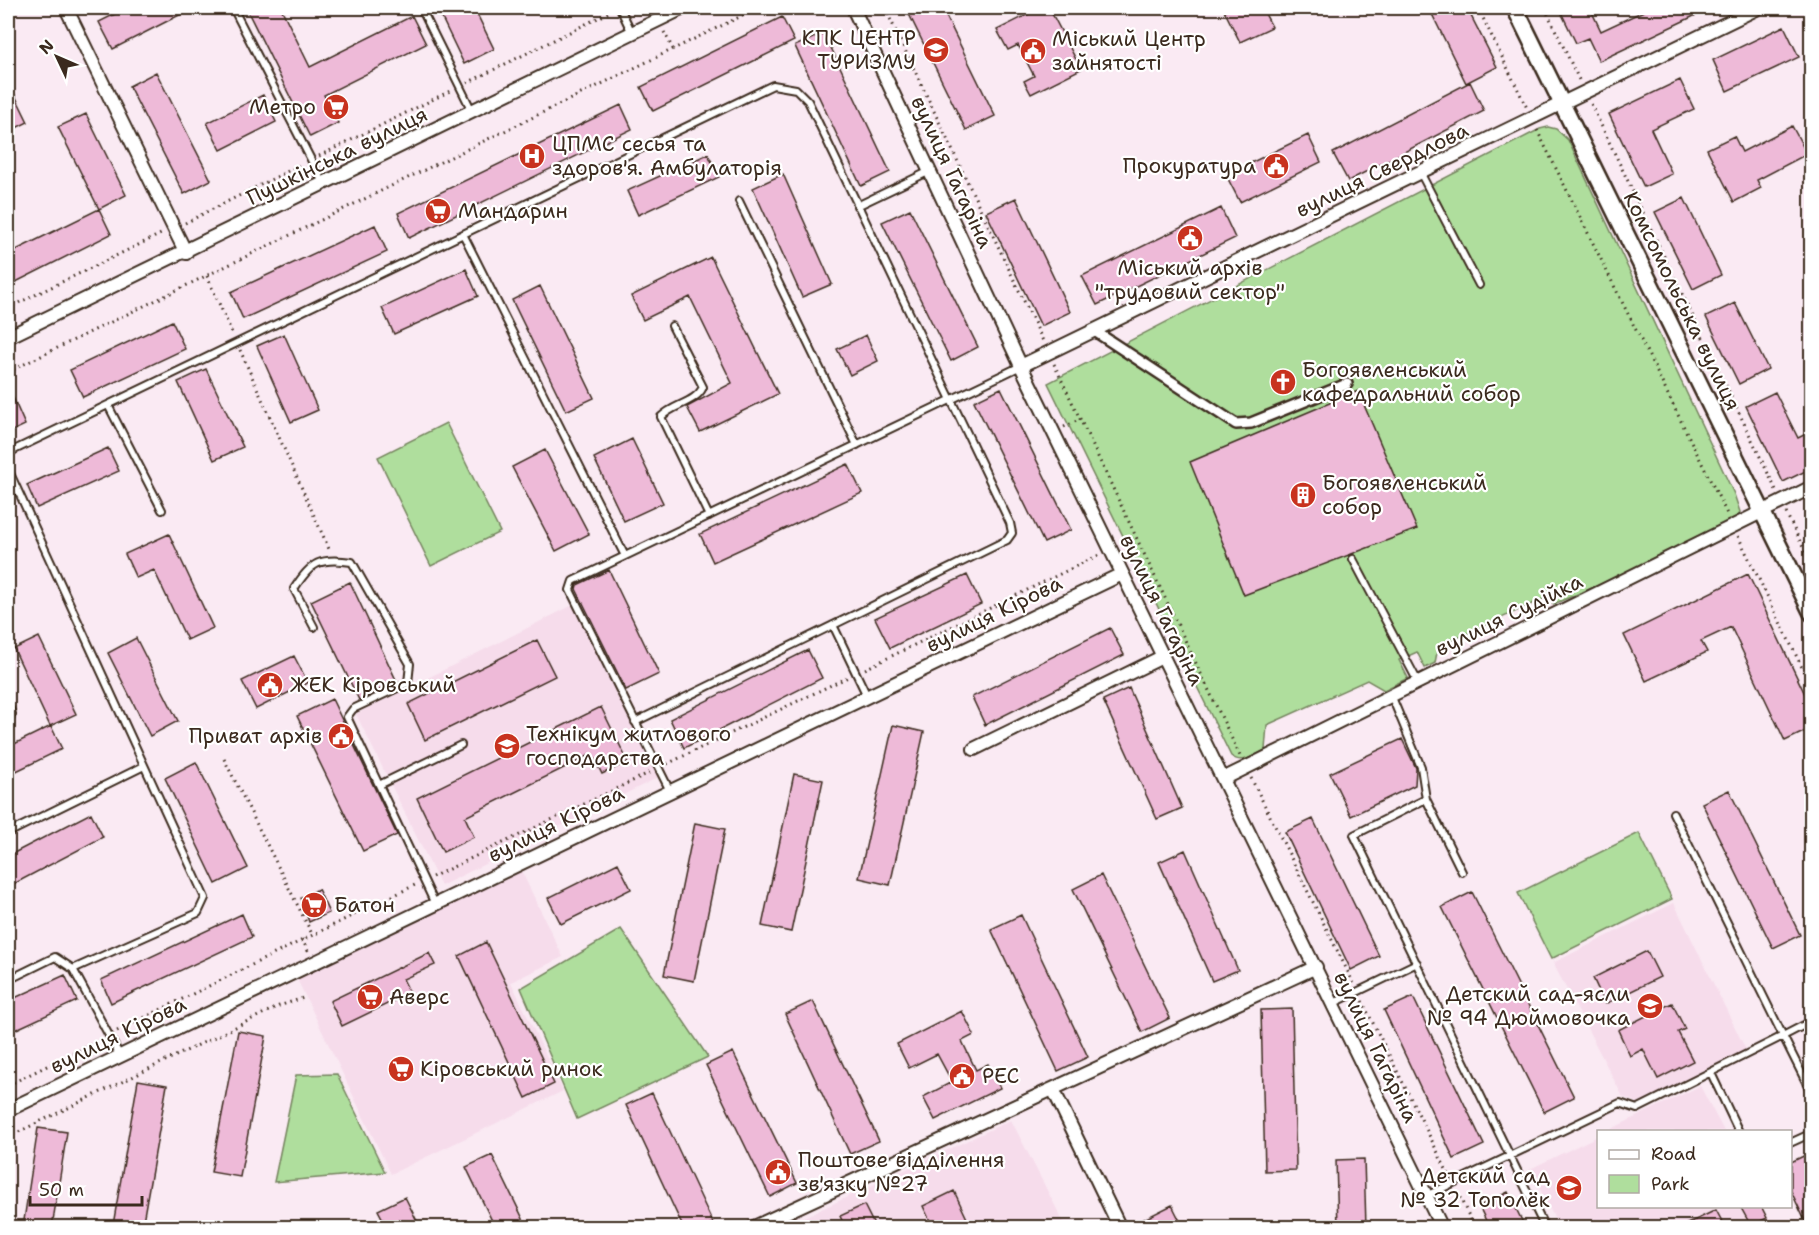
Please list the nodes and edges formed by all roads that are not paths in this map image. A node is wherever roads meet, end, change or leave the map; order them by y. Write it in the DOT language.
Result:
graph roads {
  1 [pos="66,8"];
  2 [pos="233,8"];
  3 [pos="421,8"];
  4 [pos="620,8"];
  5 [pos="683,8"];
  6 [pos="853,8"];
  7 [pos="1515,8"];
  8 [pos="1758,8"];
  9 [pos="632,33"];
  10 [pos="1561,103"];
  11 [pos="472,111"];
  12 [pos="930,171"];
  13 [pos="1421,174"];
  14 [pos="324,185"];
  15 [pos="739,201"];
  16 [pos="857,206"];
  17 [pos="463,234"];
  18 [pos="186,252"];
  19 [pos="1479,285"];
  20 [pos="672,326"];
  21 [pos="1093,330"];
  22 [pos="8,337"];
  23 [pos="1021,366"];
  24 [pos="1347,384"];
  25 [pos="949,401"];
  26 [pos="108,405"];
  27 [pos="857,445"];
  28 [pos="8,453"];
  29 [pos="8,469"];
  30 [pos="1812,487"];
  31 [pos="162,510"];
  32 [pos="1762,511"];
  33 [pos="709,516"];
  34 [pos="625,556"];
  35 [pos="1353,559"];
  36 [pos="1122,574"];
  37 [pos="1812,613"];
  38 [pos="833,625"];
  39 [pos="314,627"];
  40 [pos="1162,657"];
  41 [pos="1419,682"];
  42 [pos="1391,695"];
  43 [pos="867,696"];
  44 [pos="8,704"];
  45 [pos="8,720"];
  46 [pos="635,722"];
  47 [pos="462,745"];
  48 [pos="974,749"];
  49 [pos="144,766"];
  50 [pos="1223,779"];
  51 [pos="379,785"];
  52 [pos="670,791"];
  53 [pos="1426,799"];
  54 [pos="1673,813"];
  55 [pos="8,833"];
  56 [pos="1462,872"];
  57 [pos="435,904"];
  58 [pos="1417,963"];
  59 [pos="1316,967"];
  60 [pos="73,969"];
  61 [pos="8,980"];
  62 [pos="1334,1003"];
  63 [pos="1812,1022"];
  64 [pos="1783,1036"];
  65 [pos="120,1056"];
  66 [pos="1711,1073"];
  67 [pos="1053,1089"];
  68 [pos="1812,1094"];
  69 [pos="8,1110"];
  70 [pos="1740,1130"];
  71 [pos="1812,1133"];
  72 [pos="1792,1143"];
  73 [pos="1510,1156"];
  74 [pos="1426,1196"];
  75 [pos="752,1227"];
  76 [pos="1120,1227"];
  77 [pos="1442,1227"];
  78 [pos="1545,1227"];
  1 -- 18 [label="street"];
  2 -- 14 [label="lane"];
  3 -- 11 [label="lane"];
  4 -- 9 [label="lane"];
  5 -- 9 [label="street, Пушкінська вулиця"];
  6 -- 12 [label="street, вулиця Гагаріна"];
  7 -- 10 [label="street, Комсомольська вулиця"];
  8 -- 10 [label="street, вулиця Свердлова"];
  9 -- 11 [label="street, Пушкінська вулиця"];
  10 -- 13 [label="street, вулиця Свердлова"];
  10 -- 32 [label="street, Комсомольська вулиця"];
  11 -- 14 [label="street, Пушкінська вулиця"];
  12 -- 16 [label="lane"];
  12 -- 23 [label="street, вулиця Гагаріна"];
  13 -- 19 [label="lane"];
  13 -- 21 [label="street, вулиця Свердлова"];
  14 -- 18 [label="street, Пушкінська вулиця"];
  15 -- 27 [label="lane"];
  16 -- 17 [label="lane"];
  16 -- 25 [label="lane"];
  17 -- 26 [label="lane"];
  17 -- 34 [label="lane"];
  18 -- 22 [label="street, Пушкінська вулиця"];
  20 -- 33 [label="lane"];
  21 -- 23 [label="street, вулиця Свердлова"];
  21 -- 24 [label="street"];
  23 -- 25 [label="lane"];
  23 -- 36 [label="street, вулиця Гагаріна"];
  25 -- 27 [label="lane"];
  25 -- 38 [label="lane"];
  26 -- 28 [label="lane"];
  26 -- 31 [label="lane"];
  27 -- 33 [label="lane"];
  29 -- 49 [label="lane"];
  30 -- 32 [label="street, вулиця Судійка"];
  32 -- 37 [label="street, Комсомольська вулиця"];
  32 -- 41 [label="street, вулиця Судійка"];
  33 -- 34 [label="lane"];
  34 -- 46 [label="lane"];
  35 -- 41 [label="lane"];
  36 -- 40 [label="street, вулиця Гагаріна"];
  36 -- 43 [label="street, вулиця Кірова"];
  38 -- 43 [label="lane"];
  38 -- 46 [label="lane"];
  39 -- 51 [label="lane"];
  40 -- 48 [label="street"];
  40 -- 50 [label="street, вулиця Гагаріна"];
  41 -- 42 [label="street, вулиця Судійка"];
  42 -- 50 [label="street, вулиця Судійка"];
  42 -- 53 [label="lane"];
  43 -- 52 [label="street, вулиця Кірова"];
  44 -- 45 [label="lane"];
  46 -- 52 [label="lane"];
  47 -- 51 [label="lane"];
  49 -- 55 [label="lane"];
  49 -- 60 [label="lane"];
  50 -- 59 [label="street, вулиця Гагаріна"];
  51 -- 57 [label="lane"];
  52 -- 57 [label="street, вулиця Кірова"];
  53 -- 56 [label="lane"];
  53 -- 58 [label="lane"];
  54 -- 64 [label="lane"];
  57 -- 65 [label="street, вулиця Кірова"];
  58 -- 62 [label="lane"];
  58 -- 73 [label="lane"];
  59 -- 62 [label="street, вулиця Гагаріна"];
  59 -- 67 [label="street"];
  60 -- 61 [label="lane"];
  60 -- 65 [label="lane"];
  62 -- 74 [label="street, вулиця Гагаріна"];
  63 -- 64 [label="lane"];
  64 -- 66 [label="lane"];
  64 -- 68 [label="lane"];
  65 -- 69 [label="street, вулиця Кірова"];
  66 -- 70 [label="lane"];
  66 -- 73 [label="lane"];
  67 -- 75 [label="street"];
  67 -- 76 [label="street"];
  71 -- 72 [label="lane"];
  73 -- 74 [label="lane"];
  73 -- 78 [label="lane"];
  74 -- 77 [label="street, вулиця Гагаріна"];
}
